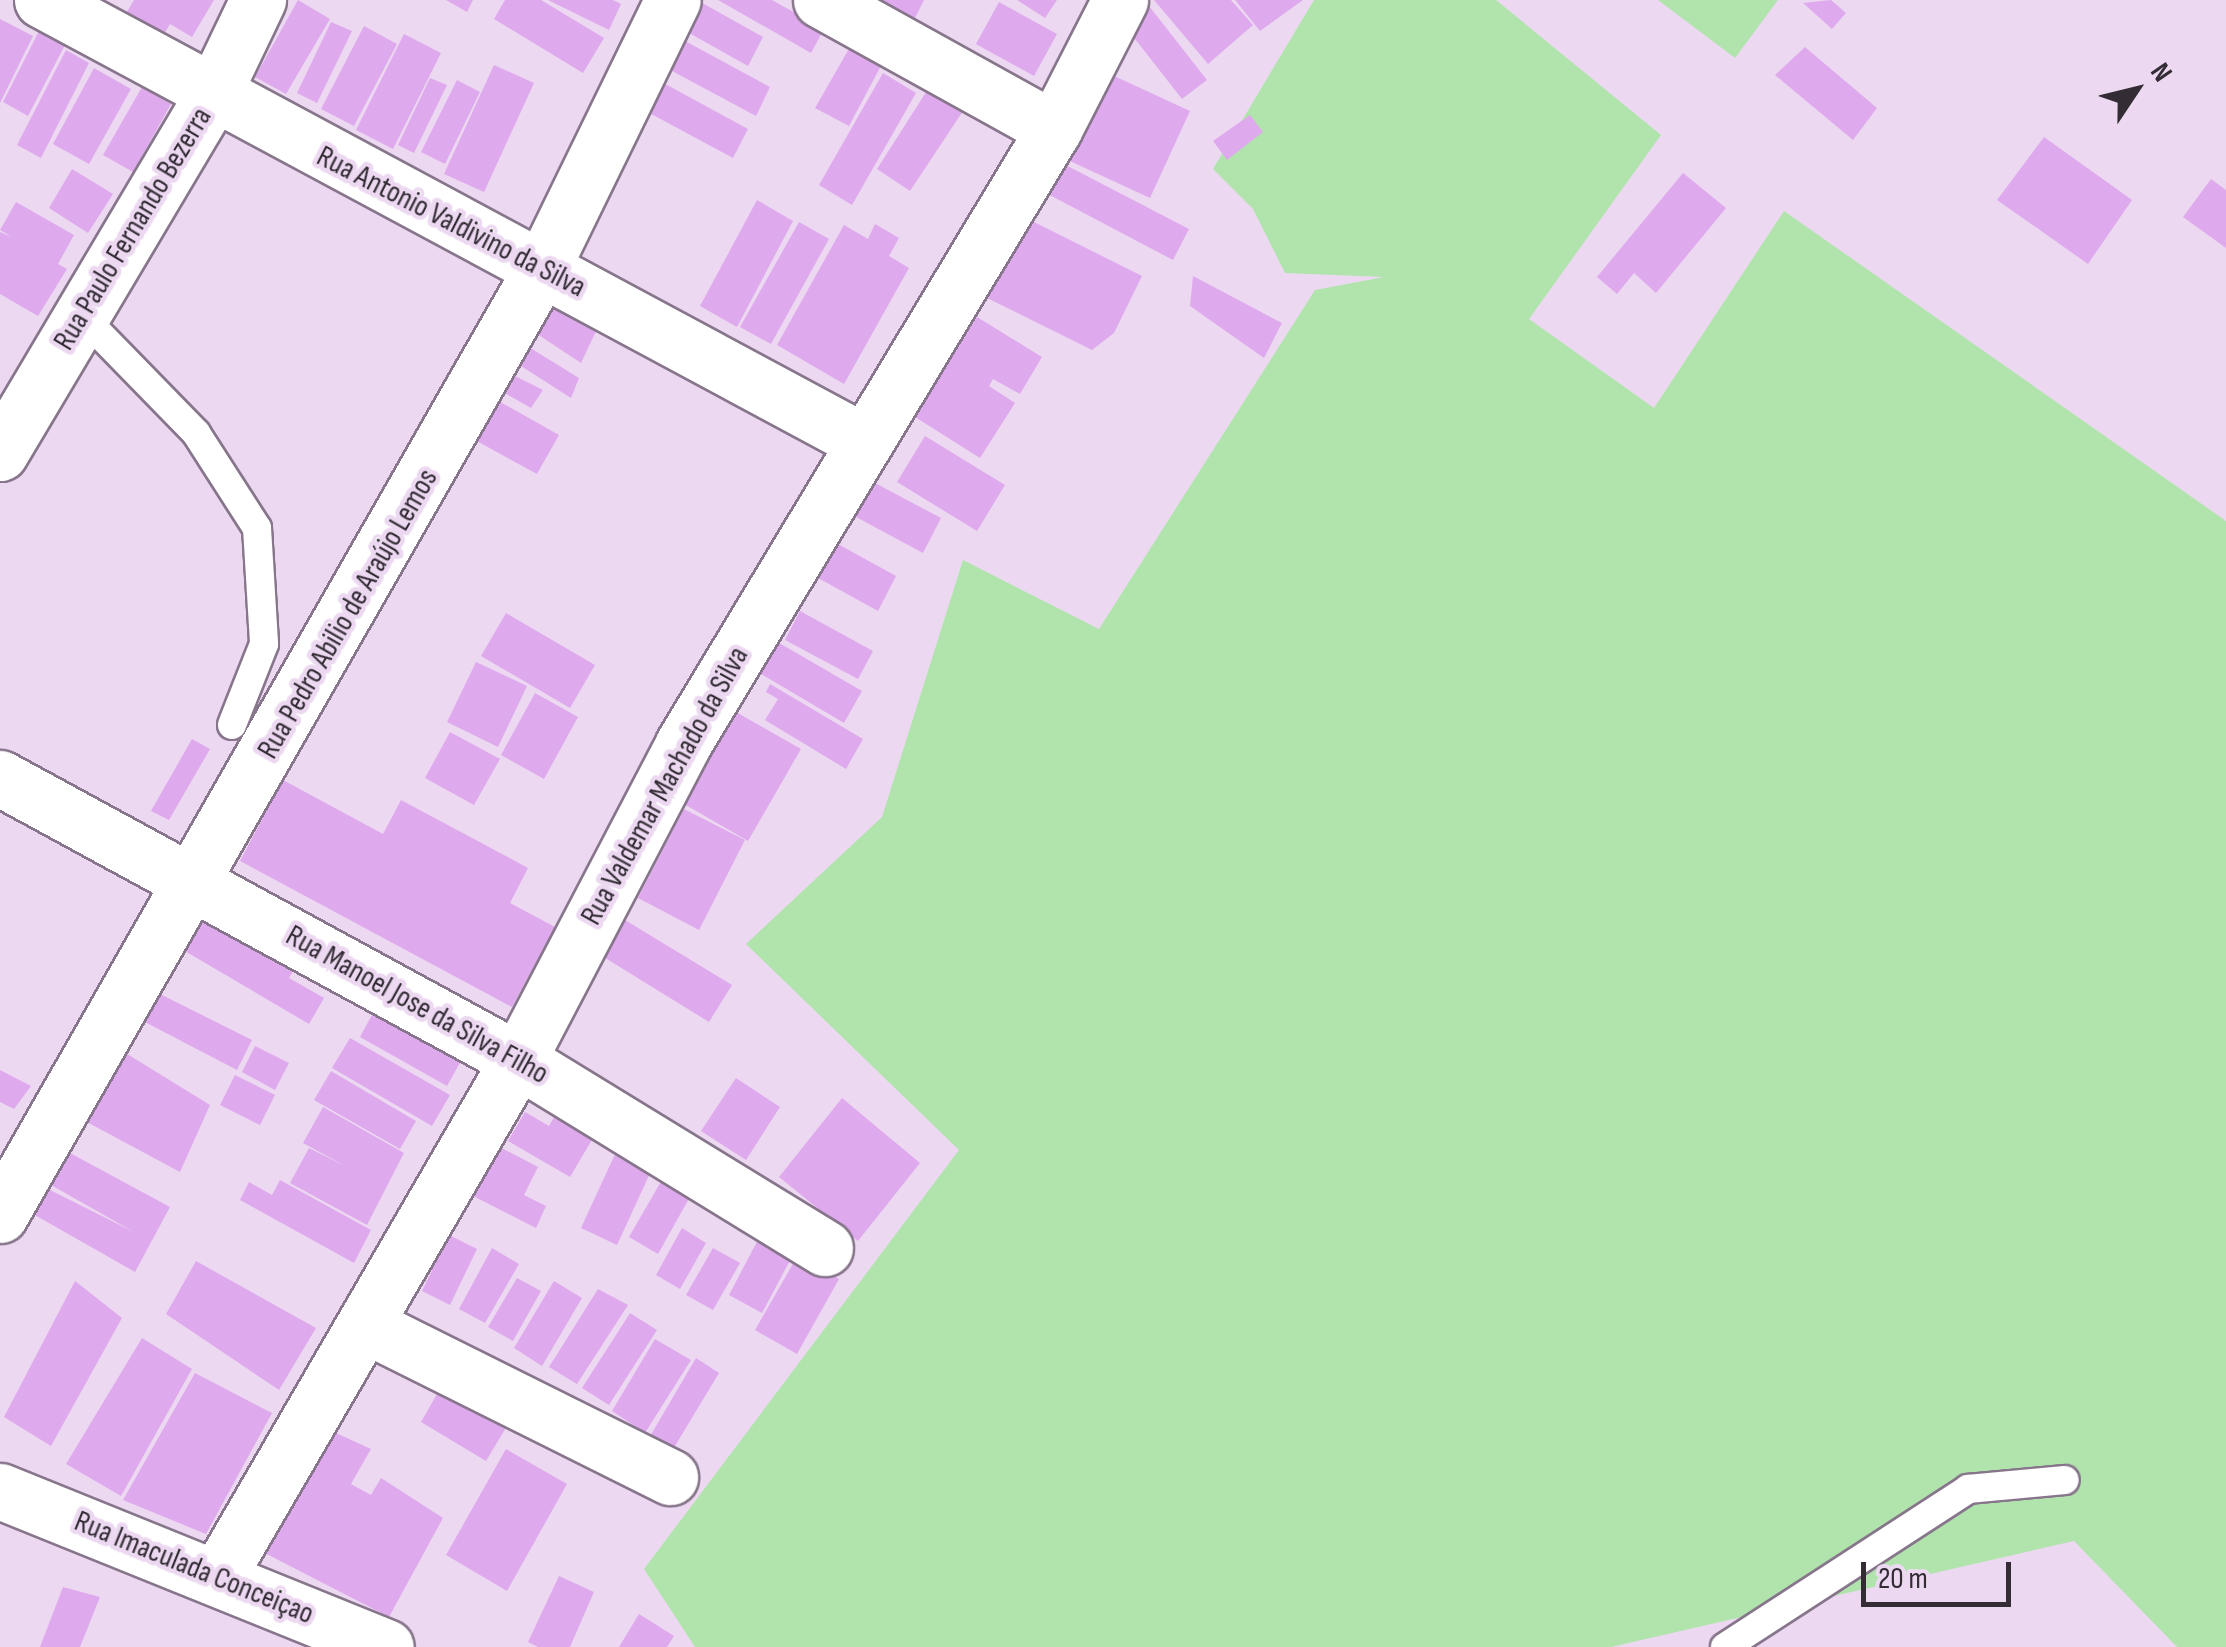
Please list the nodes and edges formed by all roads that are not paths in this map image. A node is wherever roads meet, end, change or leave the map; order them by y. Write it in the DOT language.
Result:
graph roads {
  1 [pos="42,0"];
  2 [pos="258,0"];
  3 [pos="673,0"];
  4 [pos="820,0"];
  5 [pos="1120,0"];
  6 [pos="211,98"];
  7 [pos="1054,129"];
  8 [pos="542,268"];
  9 [pos="82,316"];
  10 [pos="861,440"];
  11 [pos="0,453"];
  12 [pos="232,725"];
  13 [pos="0,778"];
  14 [pos="196,880"];
  15 [pos="518,1060"];
  16 [pos="0,1215"];
  17 [pos="825,1248"];
  18 [pos="365,1325"];
  19 [pos="670,1477"];
  20 [pos="2066,1480"];
  21 [pos="0,1492"];
  22 [pos="218,1576"];
  23 [pos="386,1647"];
  24 [pos="1725,1647"];
  1 -- 6 [label="street, Rua Antonio Valdivino da Silva"];
  2 -- 6 [label="street, Rua Paulo Fernando Bezerra"];
  3 -- 8 [label="street, Rua Pedro Abilio de Araújo Lemos"];
  4 -- 7 [label="street"];
  5 -- 7 [label="street, Rua Valdemar Machado da Silva"];
  6 -- 8 [label="street, Rua Antonio Valdivino da Silva"];
  6 -- 9 [label="street, Rua Paulo Fernando Bezerra"];
  7 -- 10 [label="street, Rua Valdemar Machado da Silva"];
  8 -- 10 [label="street, Rua Antonio Valdivino da Silva"];
  8 -- 14 [label="street, Rua Pedro Abilio de Araújo Lemos"];
  9 -- 11 [label="street, Rua Paulo Fernando Bezerra"];
  9 -- 12 [label="lane"];
  10 -- 15 [label="street, Rua Valdemar Machado da Silva"];
  13 -- 14 [label="street, Rua Manoel Jose da Silva Filho"];
  14 -- 15 [label="street, Rua Manoel Jose da Silva Filho"];
  14 -- 16 [label="street, Rua Pedro Abilio de Araújo Lemos"];
  15 -- 17 [label="street, Rua Manoel Jose da Silva Filho"];
  15 -- 18 [label="street, Rua Valdemar Machado da Silva"];
  18 -- 19 [label="street"];
  18 -- 22 [label="street, Rua Valdemar Machado da Silva"];
  20 -- 24 [label="lane"];
  21 -- 22 [label="street, Rua Imaculada Conceiçao"];
  22 -- 23 [label="street, Rua Imaculada Conceiçao"];
}
